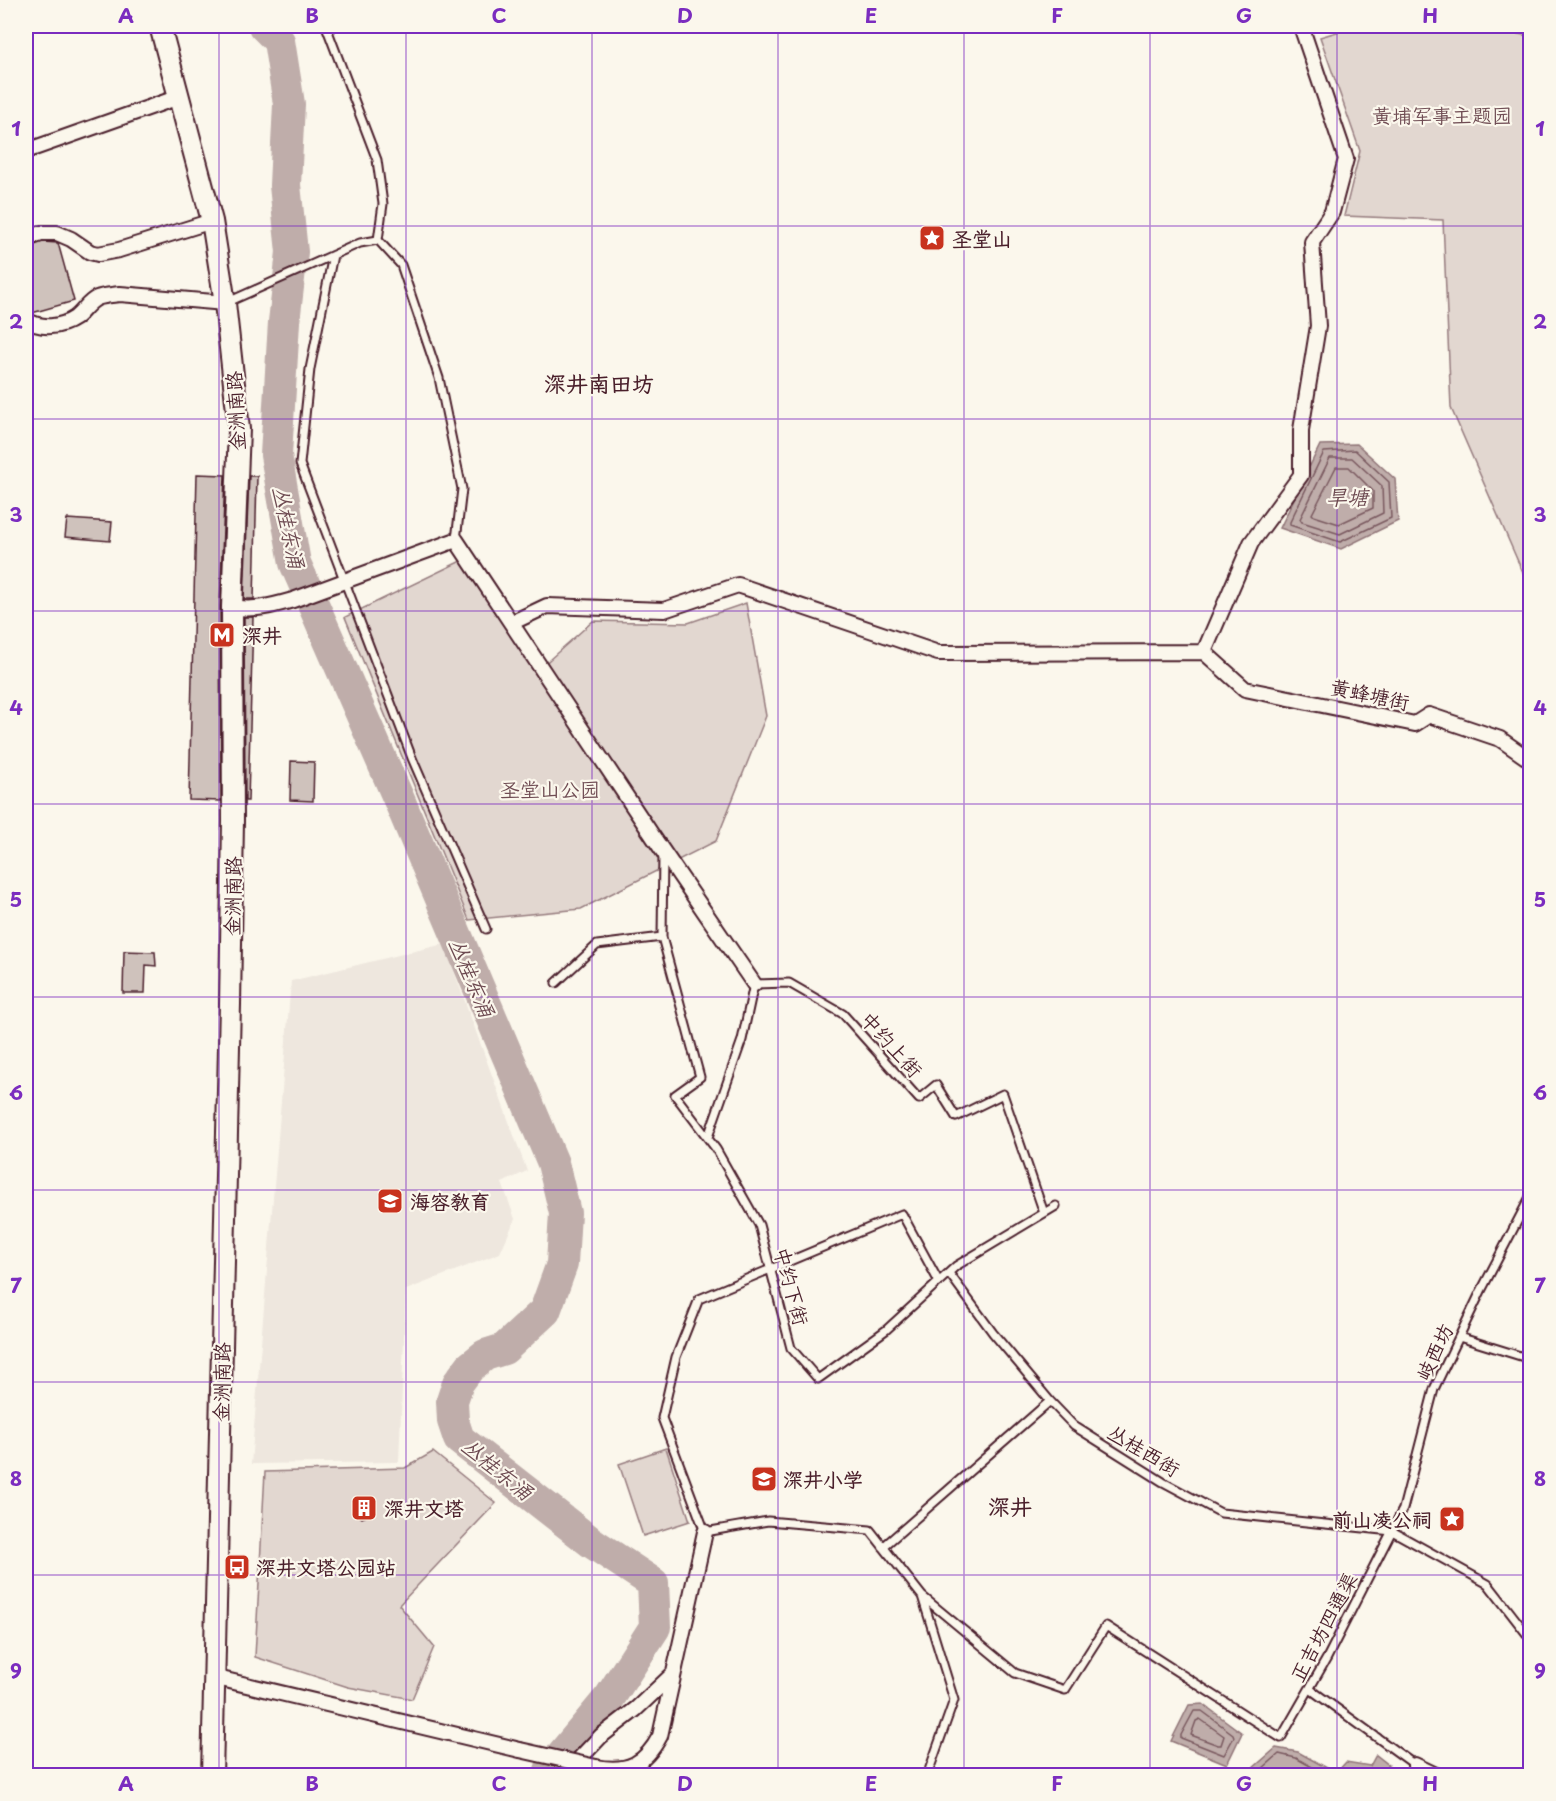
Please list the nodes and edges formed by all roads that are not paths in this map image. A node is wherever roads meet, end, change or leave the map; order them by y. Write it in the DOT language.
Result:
graph roads {
  1 [pos="160,26"];
  2 [pos="326,26"];
  3 [pos="1301,26"];
  4 [pos="179,97"];
  5 [pos="26,151"];
  6 [pos="212,221"];
  7 [pos="26,239"];
  8 [pos="378,240"];
  9 [pos="333,255"];
  10 [pos="225,303"];
  11 [pos="26,320"];
  12 [pos="456,540"];
  13 [pos="344,582"];
  14 [pos="232,607"];
  15 [pos="511,623"];
  16 [pos="1204,652"];
  17 [pos="1530,760"];
  18 [pos="663,851"];
  19 [pos="486,929"];
  20 [pos="663,937"];
  21 [pos="556,983"];
  22 [pos="754,984"];
  23 [pos="708,1137"];
  24 [pos="1530,1197"];
  25 [pos="1056,1206"];
  26 [pos="1044,1213"];
  27 [pos="770,1268"];
  28 [pos="949,1273"];
  29 [pos="939,1282"];
  30 [pos="1459,1336"];
  31 [pos="1530,1359"];
  32 [pos="1050,1401"];
  33 [pos="1392,1531"];
  34 [pos="705,1533"];
  35 [pos="883,1547"];
  36 [pos="922,1596"];
  37 [pos="1530,1638"];
  38 [pos="673,1674"];
  39 [pos="213,1677"];
  40 [pos="1310,1689"];
  41 [pos="1414,1765"];
  42 [pos="212,1776"];
  43 [pos="563,1776"];
  44 [pos="927,1776"];
  45 [pos="1438,1776"];
  1 -- 4 [label="main road, 金洲南路"];
  2 -- 8 [label="lane"];
  3 -- 16 [label="street"];
  4 -- 5 [label="street"];
  4 -- 6 [label="main road, 金洲南路"];
  6 -- 7 [label="street"];
  6 -- 10 [label="main road, 金洲南路"];
  8 -- 9 [label="lane"];
  8 -- 12 [label="lane"];
  9 -- 10 [label="lane"];
  9 -- 13 [label="lane"];
  10 -- 11 [label="street"];
  10 -- 14 [label="main road, 金洲南路"];
  12 -- 13 [label="street"];
  12 -- 15 [label="street"];
  13 -- 14 [label="street"];
  13 -- 19 [label="lane"];
  14 -- 39 [label="main road, 金洲南路"];
  15 -- 16 [label="street"];
  15 -- 18 [label="street"];
  16 -- 17 [label="street, 黄蜂塘街"];
  18 -- 20 [label="lane"];
  18 -- 22 [label="street"];
  20 -- 21 [label="lane"];
  20 -- 23 [label="lane, 中约下街"];
  22 -- 23 [label="lane"];
  22 -- 26 [label="lane, 中约上街"];
  23 -- 27 [label="lane, 中约下街"];
  24 -- 30 [label="lane, 岐西坊"];
  25 -- 26 [label="lane, 中约下街"];
  26 -- 28 [label="lane, 中约下街"];
  27 -- 29 [label="lane"];
  27 -- 29 [label="lane, 中约下街"];
  27 -- 34 [label="lane"];
  28 -- 29 [label="lane, 中约下街"];
  28 -- 32 [label="lane, 丛桂西街"];
  30 -- 31 [label="lane"];
  30 -- 33 [label="lane, 岐西坊"];
  32 -- 33 [label="lane, 丛桂西街"];
  32 -- 35 [label="lane"];
  33 -- 37 [label="lane"];
  33 -- 40 [label="lane, 正吉坊四通渠"];
  34 -- 35 [label="lane"];
  34 -- 38 [label="street"];
  35 -- 36 [label="lane"];
  36 -- 40 [label="lane, 正吉坊四通渠"];
  36 -- 44 [label="lane"];
  38 -- 39 [label="street, bridge"];
  38 -- 43 [label="street"];
  39 -- 42 [label="main road, 金洲南路"];
  40 -- 41 [label="lane"];
  41 -- 45 [label="street"];
}
